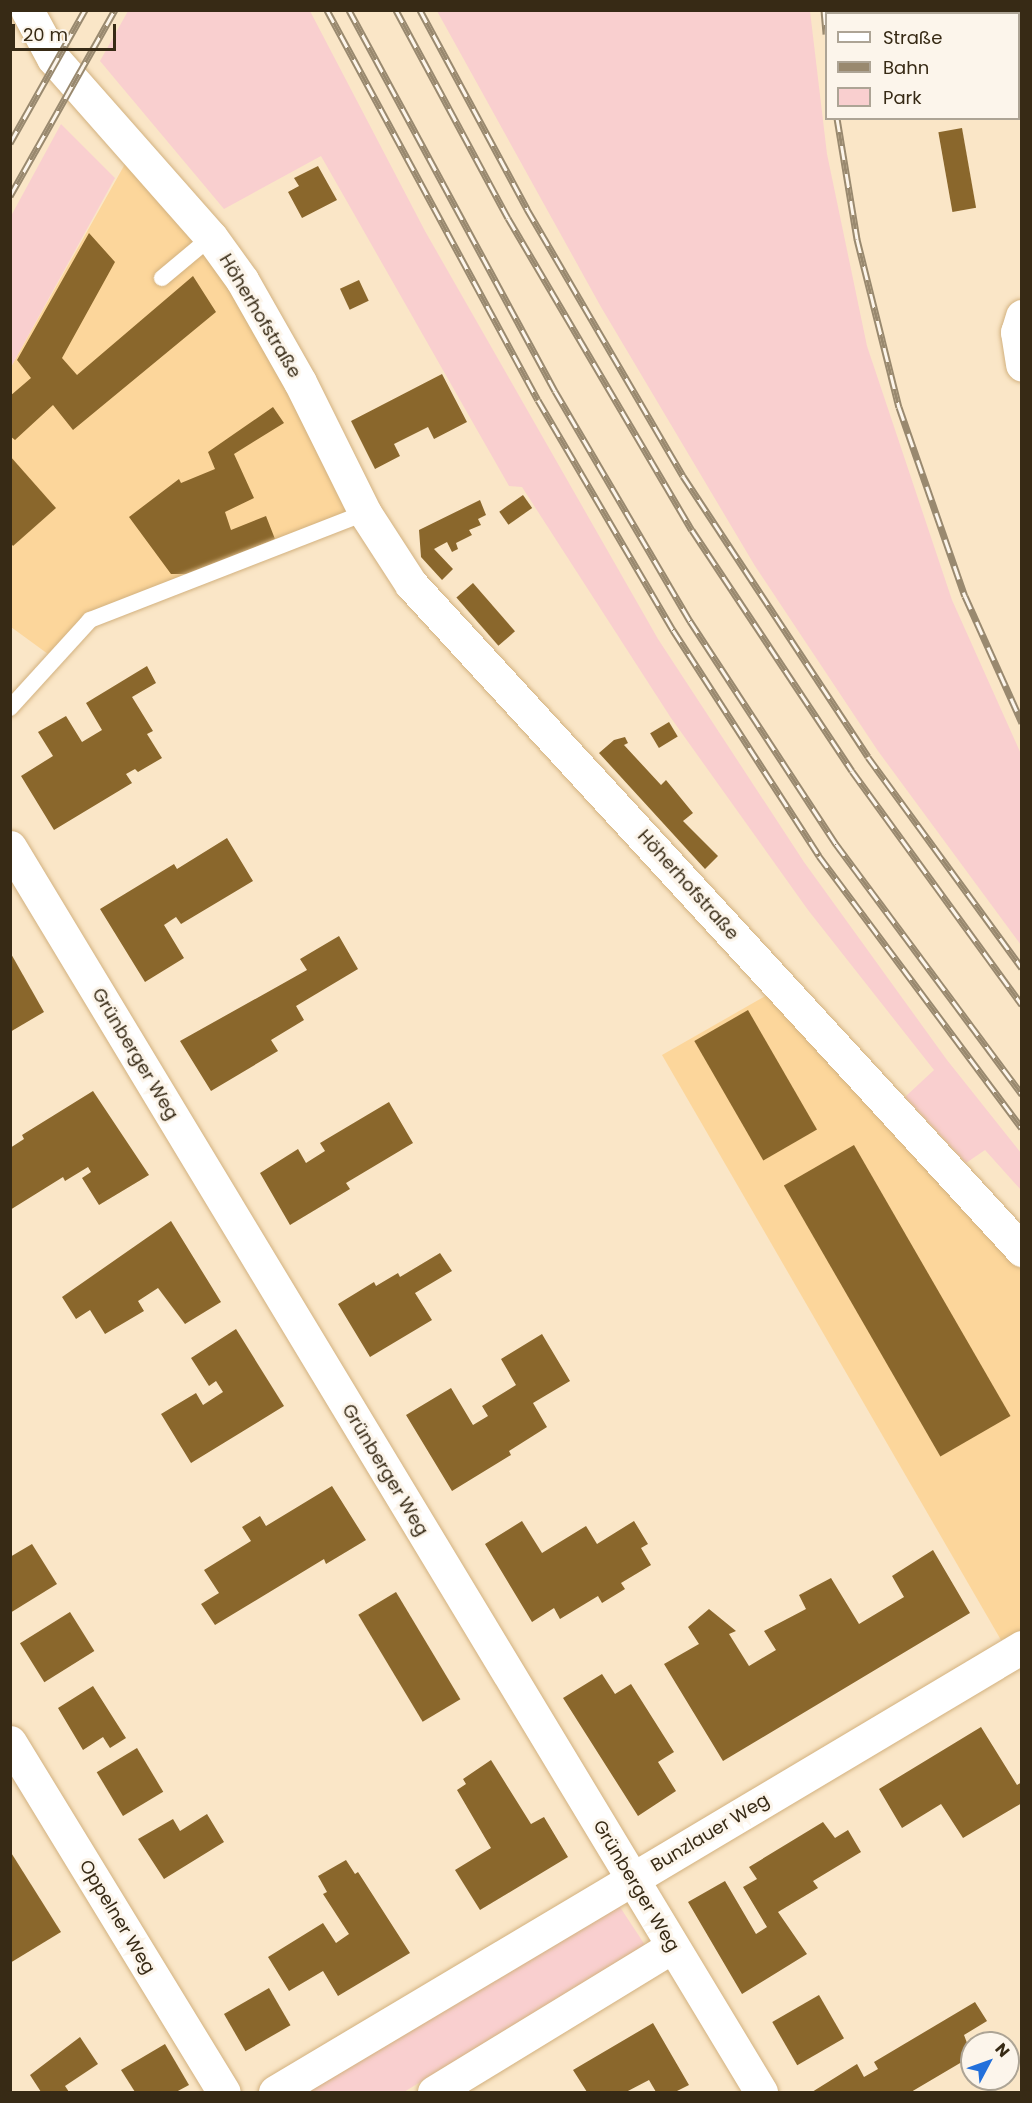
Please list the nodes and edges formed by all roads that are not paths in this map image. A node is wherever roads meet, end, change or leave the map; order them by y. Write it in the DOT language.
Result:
graph roads {
  1 [pos="27,10"];
  2 [pos="10,27"];
  3 [pos="48,49"];
  4 [pos="211,237"];
  5 [pos="162,278"];
  6 [pos="1022,316"];
  7 [pos="1022,365"];
  8 [pos="365,513"];
  9 [pos="10,708"];
  10 [pos="10,847"];
  11 [pos="1022,1250"];
  12 [pos="1022,1647"];
  13 [pos="10,1742"];
  14 [pos="631,1879"];
  15 [pos="672,1947"];
  16 [pos="224,2092"];
  17 [pos="275,2092"];
  18 [pos="434,2092"];
  19 [pos="761,2092"];
  1 -- 3 [label="street"];
  2 -- 3 [label="street"];
  3 -- 4 [label="street, Höherhofstraße"];
  4 -- 5 [label="lane"];
  4 -- 8 [label="street, Höherhofstraße"];
  6 -- 7 [label="street"];
  8 -- 9 [label="lane"];
  8 -- 11 [label="street, Höherhofstraße"];
  10 -- 14 [label="street, Grünberger Weg"];
  12 -- 14 [label="street, Bunzlauer Weg"];
  13 -- 16 [label="street, Oppelner Weg"];
  14 -- 15 [label="street, Grünberger Weg"];
  14 -- 17 [label="street, Bunzlauer Weg"];
  15 -- 18 [label="street"];
  15 -- 19 [label="street, Grünberger Weg"];
}
